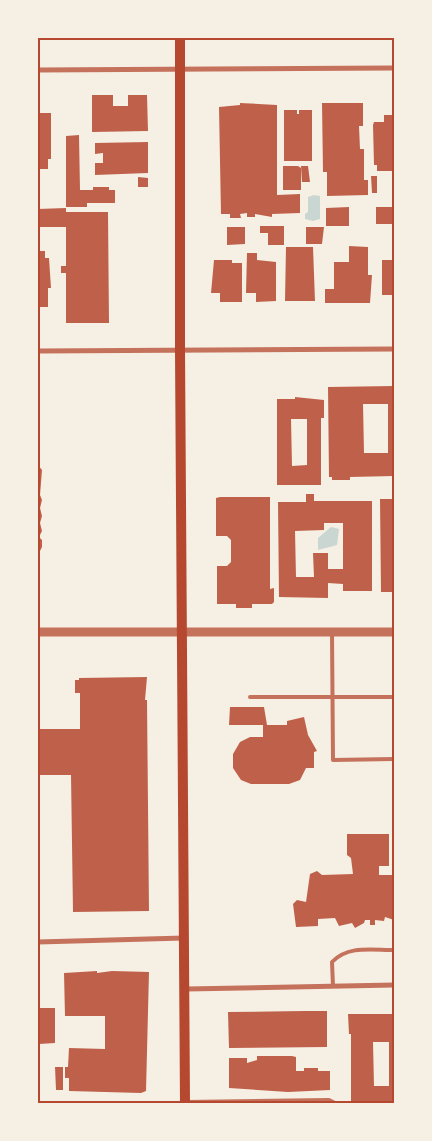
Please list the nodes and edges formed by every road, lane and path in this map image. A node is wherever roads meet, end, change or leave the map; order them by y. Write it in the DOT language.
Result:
graph roads {
  1 [pos="180,38"];
  2 [pos="394,68"];
  3 [pos="38,70"];
  4 [pos="180,71"];
  5 [pos="394,349"];
  6 [pos="180,350"];
  7 [pos="38,351"];
  8 [pos="38,632"];
  9 [pos="183,632"];
  10 [pos="332,632"];
  11 [pos="394,632"];
  12 [pos="250,697"];
  13 [pos="394,697"];
  14 [pos="334,698"];
  15 [pos="394,759"];
  16 [pos="185,938"];
  17 [pos="38,942"];
  18 [pos="394,950"];
  19 [pos="394,985"];
  20 [pos="333,986"];
  21 [pos="186,989"];
  22 [pos="185,1103"];
  23 [pos="337,1104"];
  1 -- 4 [label="main road"];
  2 -- 4 [label="street"];
  3 -- 4 [label="street"];
  4 -- 6 [label="main road"];
  5 -- 6 [label="street"];
  6 -- 7 [label="street"];
  6 -- 9 [label="main road"];
  8 -- 9 [label="street"];
  9 -- 10 [label="street"];
  9 -- 16 [label="main road"];
  10 -- 11 [label="street"];
  10 -- 14 [label="lane"];
  12 -- 14 [label="lane"];
  13 -- 14 [label="lane"];
  14 -- 15 [label="lane"];
  16 -- 17 [label="street"];
  16 -- 21 [label="main road"];
  18 -- 20 [label="lane"];
  19 -- 20 [label="street"];
  20 -- 21 [label="street"];
  21 -- 22 [label="main road"];
  22 -- 23 [label="lane"];
}
